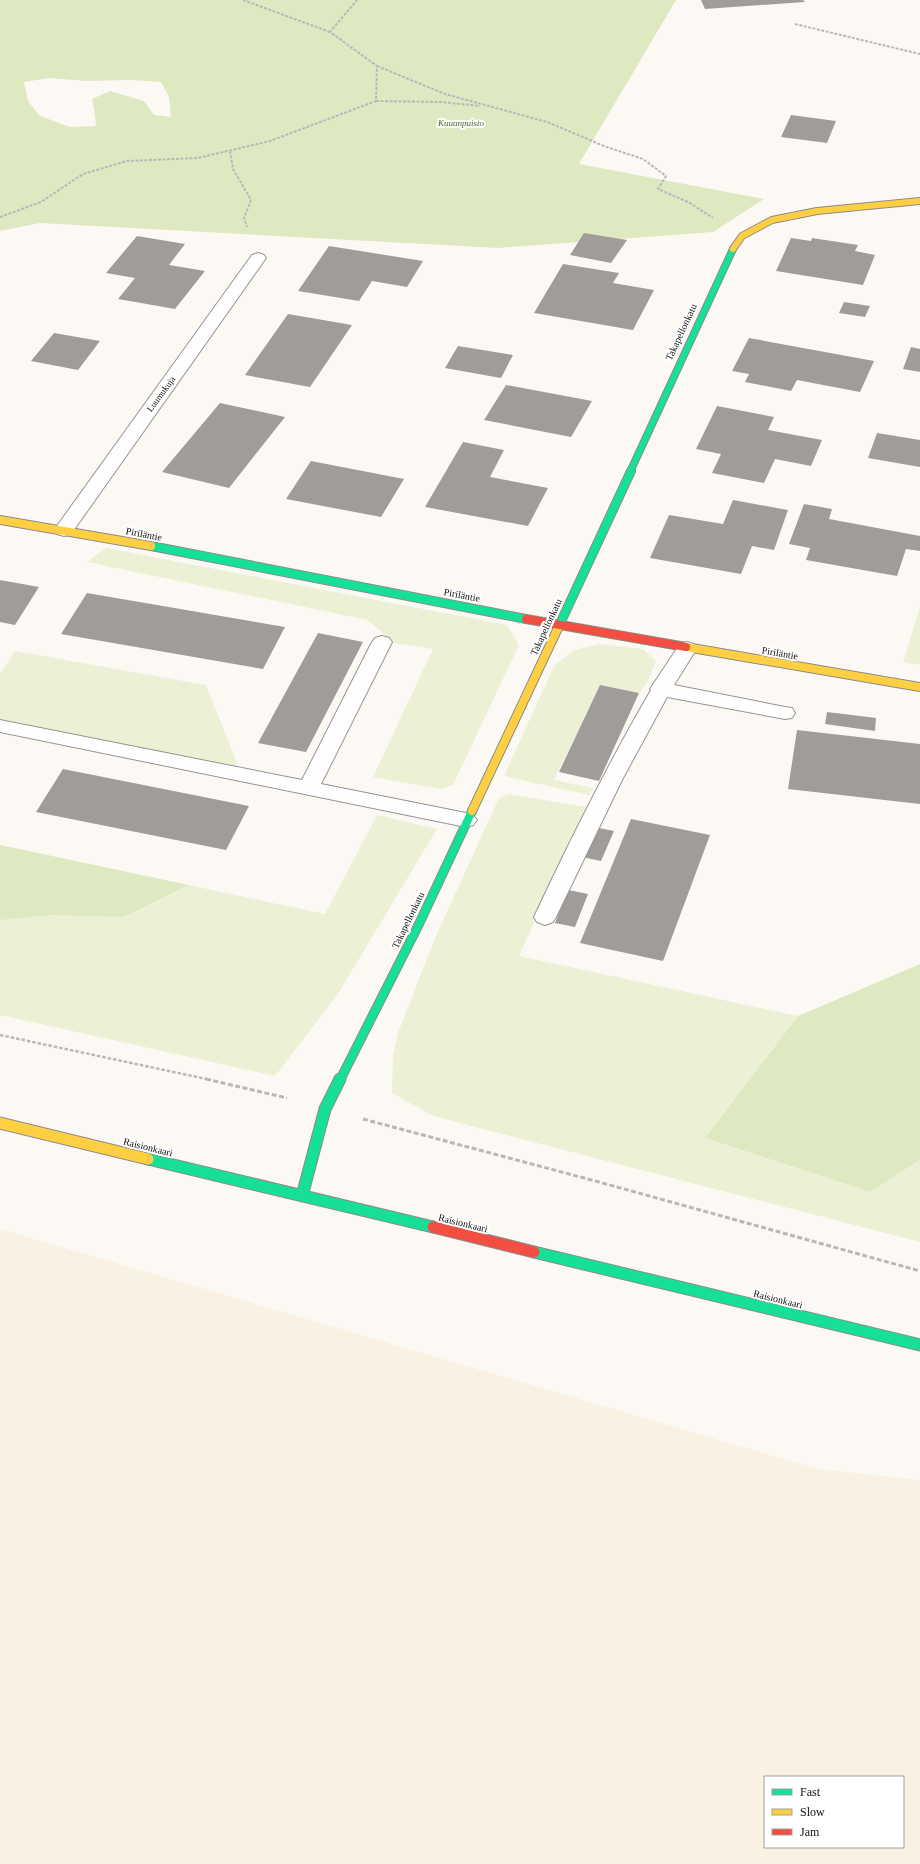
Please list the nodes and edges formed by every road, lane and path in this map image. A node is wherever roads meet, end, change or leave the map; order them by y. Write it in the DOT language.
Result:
graph roads {
  1 [pos="243,0"];
  2 [pos="357,0"];
  3 [pos="795,24"];
  4 [pos="330,32"];
  5 [pos="920,54"];
  6 [pos="377,66"];
  7 [pos="376,101"];
  8 [pos="487,106"];
  9 [pos="230,150"];
  10 [pos="920,201"];
  11 [pos="0,217"];
  12 [pos="742,236"];
  13 [pos="258,258"];
  14 [pos="0,520"];
  15 [pos="64,530"];
  16 [pos="559,625"];
  17 [pos="382,642"];
  18 [pos="687,648"];
  19 [pos="920,687"];
  20 [pos="660,690"];
  21 [pos="785,713"];
  22 [pos="0,726"];
  23 [pos="308,788"];
  24 [pos="466,820"];
  25 [pos="545,917"];
  26 [pos="0,1036"];
  27 [pos="325,1109"];
  28 [pos="0,1123"];
  29 [pos="302,1196"];
  30 [pos="920,1271"];
  31 [pos="920,1345"];
  1 -- 4 [label="path"];
  2 -- 4 [label="path"];
  3 -- 5 [label="path"];
  4 -- 6 [label="path"];
  6 -- 7 [label="path"];
  6 -- 8 [label="path"];
  7 -- 8 [label="path"];
  7 -- 9 [label="path"];
  8 -- 12 [label="path"];
  9 -- 11 [label="path"];
  9 -- 13 [label="path"];
  10 -- 12 [label="street"];
  12 -- 16 [label="street, Takapellonkatu"];
  13 -- 15 [label="street, Luumukuja"];
  14 -- 15 [label="street, Piriläntie"];
  15 -- 16 [label="street, Piriläntie"];
  16 -- 18 [label="street, Piriläntie"];
  16 -- 24 [label="street, Takapellonkatu"];
  17 -- 23 [label="street"];
  18 -- 19 [label="street, Piriläntie"];
  18 -- 20 [label="street"];
  20 -- 21 [label="street"];
  20 -- 25 [label="street"];
  22 -- 23 [label="street"];
  23 -- 24 [label="street"];
  24 -- 27 [label="street, Takapellonkatu"];
  26 -- 27 [label="path"];
  27 -- 29 [label="street, Takapellonkatu"];
  27 -- 30 [label="path"];
  28 -- 29 [label="street, Raisionkaari"];
  29 -- 31 [label="street, Raisionkaari"];
}
